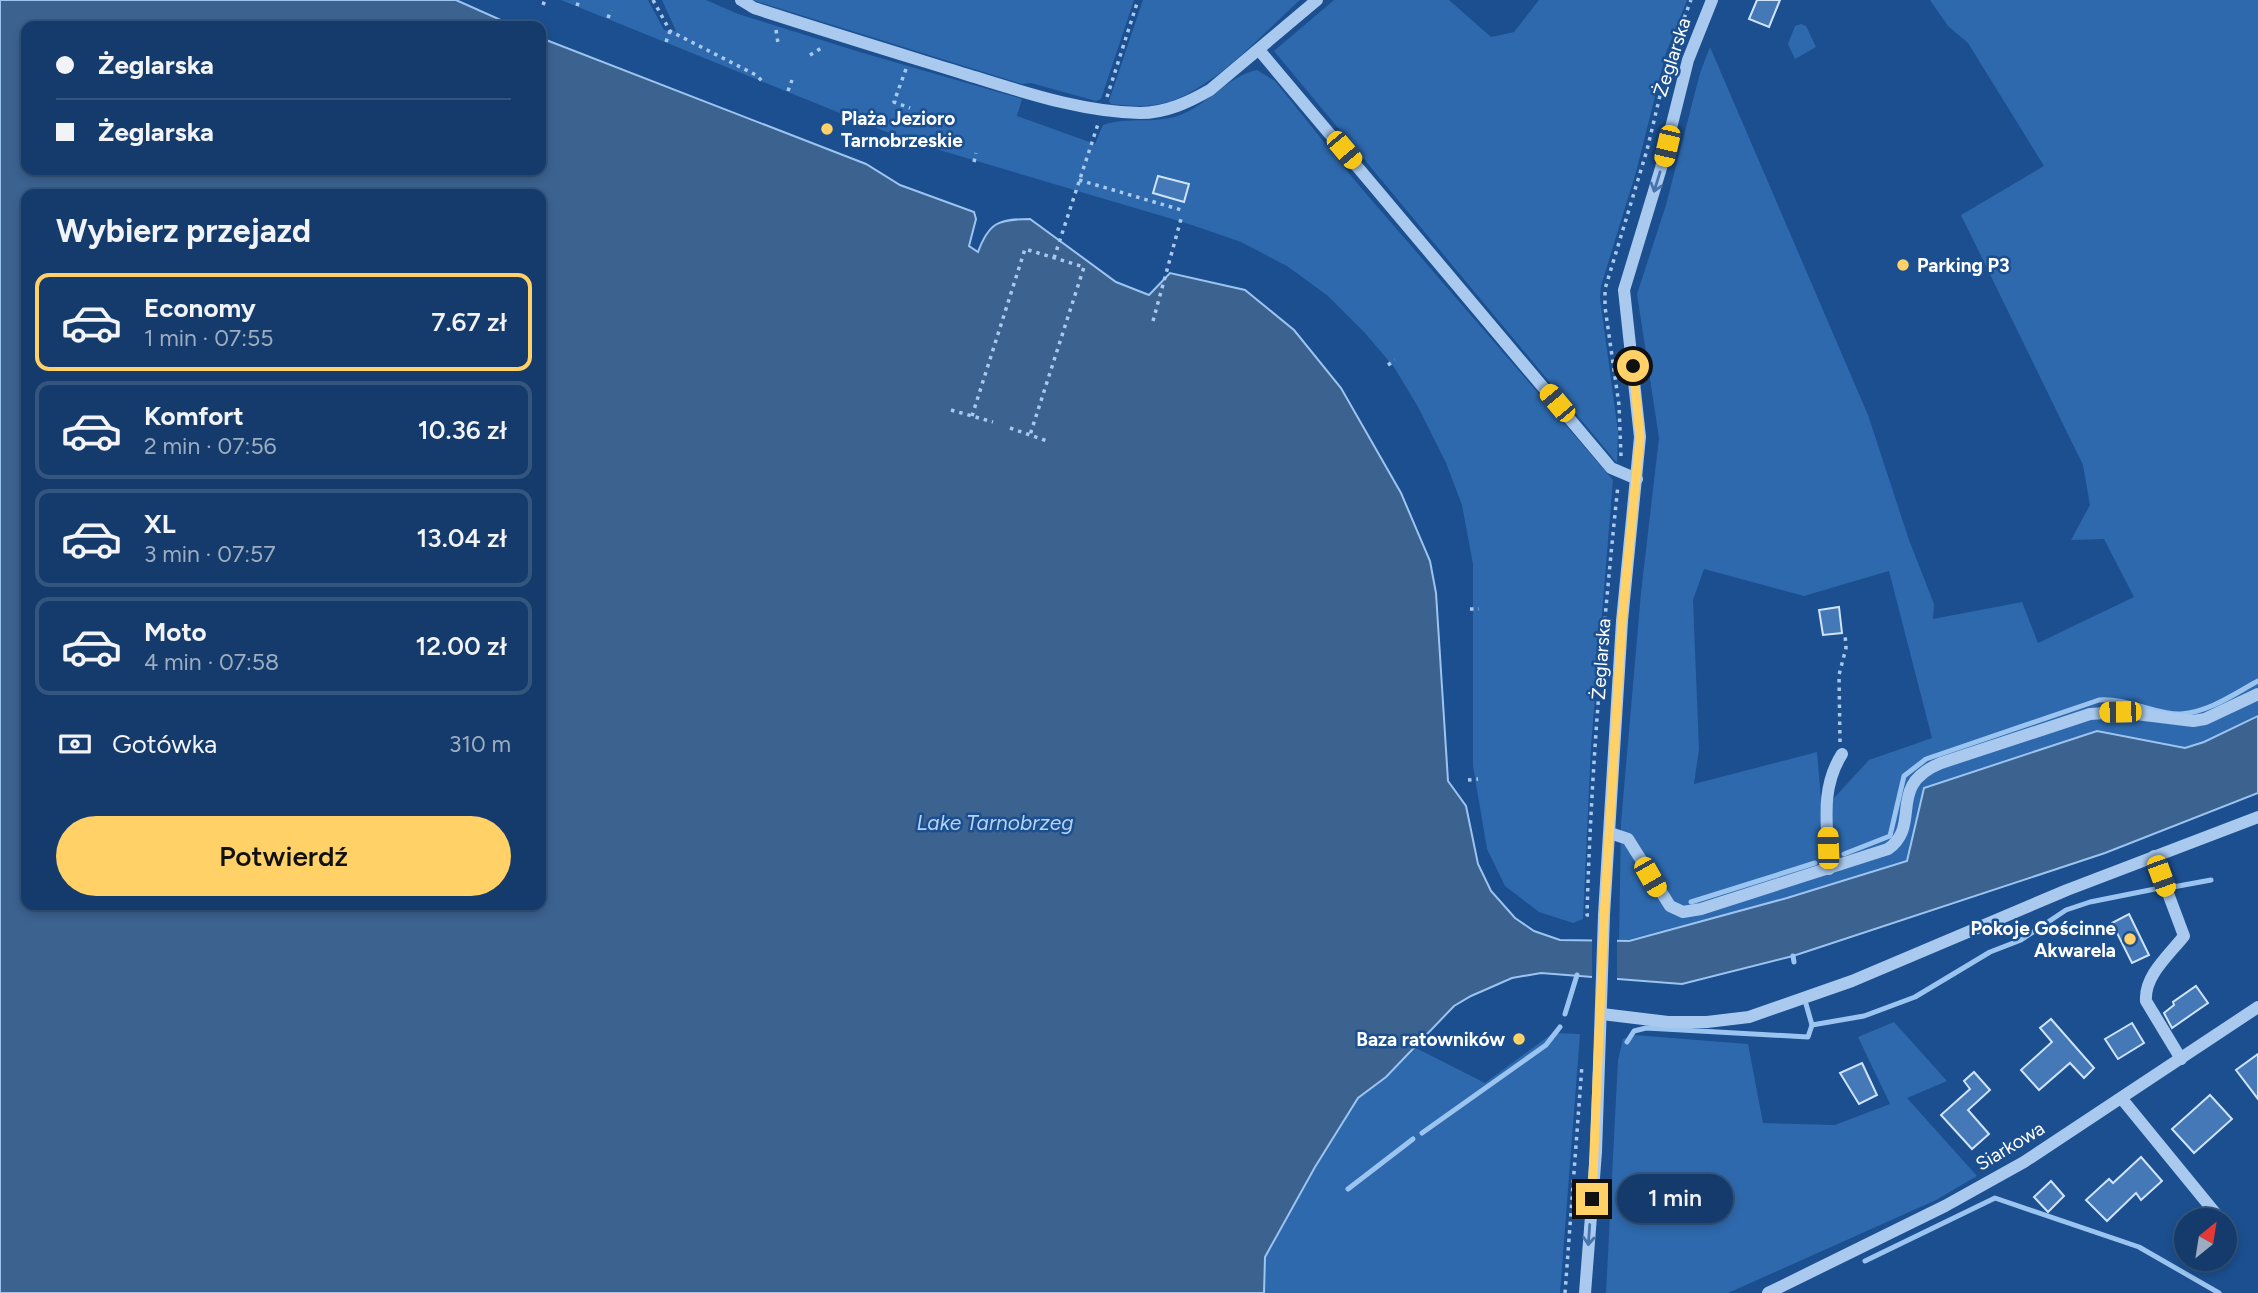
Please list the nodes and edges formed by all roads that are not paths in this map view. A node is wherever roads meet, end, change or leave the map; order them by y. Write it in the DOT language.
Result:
graph roads {
  1 [pos="741,0"];
  2 [pos="1317,0"];
  3 [pos="1712,0"];
  4 [pos="1259,50"];
  5 [pos="1637,479"];
  6 [pos="2258,694"];
  7 [pos="1842,754"];
  8 [pos="2258,817"];
  9 [pos="1610,833"];
  10 [pos="2154,856"];
  11 [pos="1829,869"];
  12 [pos="2258,1007"];
  13 [pos="1602,1014"];
  14 [pos="2181,1059"];
  15 [pos="2122,1099"];
  16 [pos="2211,1208"];
  17 [pos="1585,1293"];
  18 [pos="1768,1293"];
  1 -- 4 [label="street"];
  2 -- 4 [label="street"];
  3 -- 5 [label="street, Żeglarska, one-way"];
  4 -- 5 [label="street"];
  5 -- 9 [label="street, Żeglarska"];
  6 -- 11 [label="street"];
  7 -- 11 [label="street"];
  8 -- 10 [label="street"];
  9 -- 11 [label="street"];
  9 -- 13 [label="street, Żeglarska"];
  10 -- 13 [label="street"];
  10 -- 14 [label="street"];
  12 -- 14 [label="street, Siarkowa"];
  13 -- 17 [label="street, Żeglarska, one-way"];
  14 -- 15 [label="street, Siarkowa"];
  15 -- 16 [label="street"];
  15 -- 18 [label="street, Siarkowa"];
}
